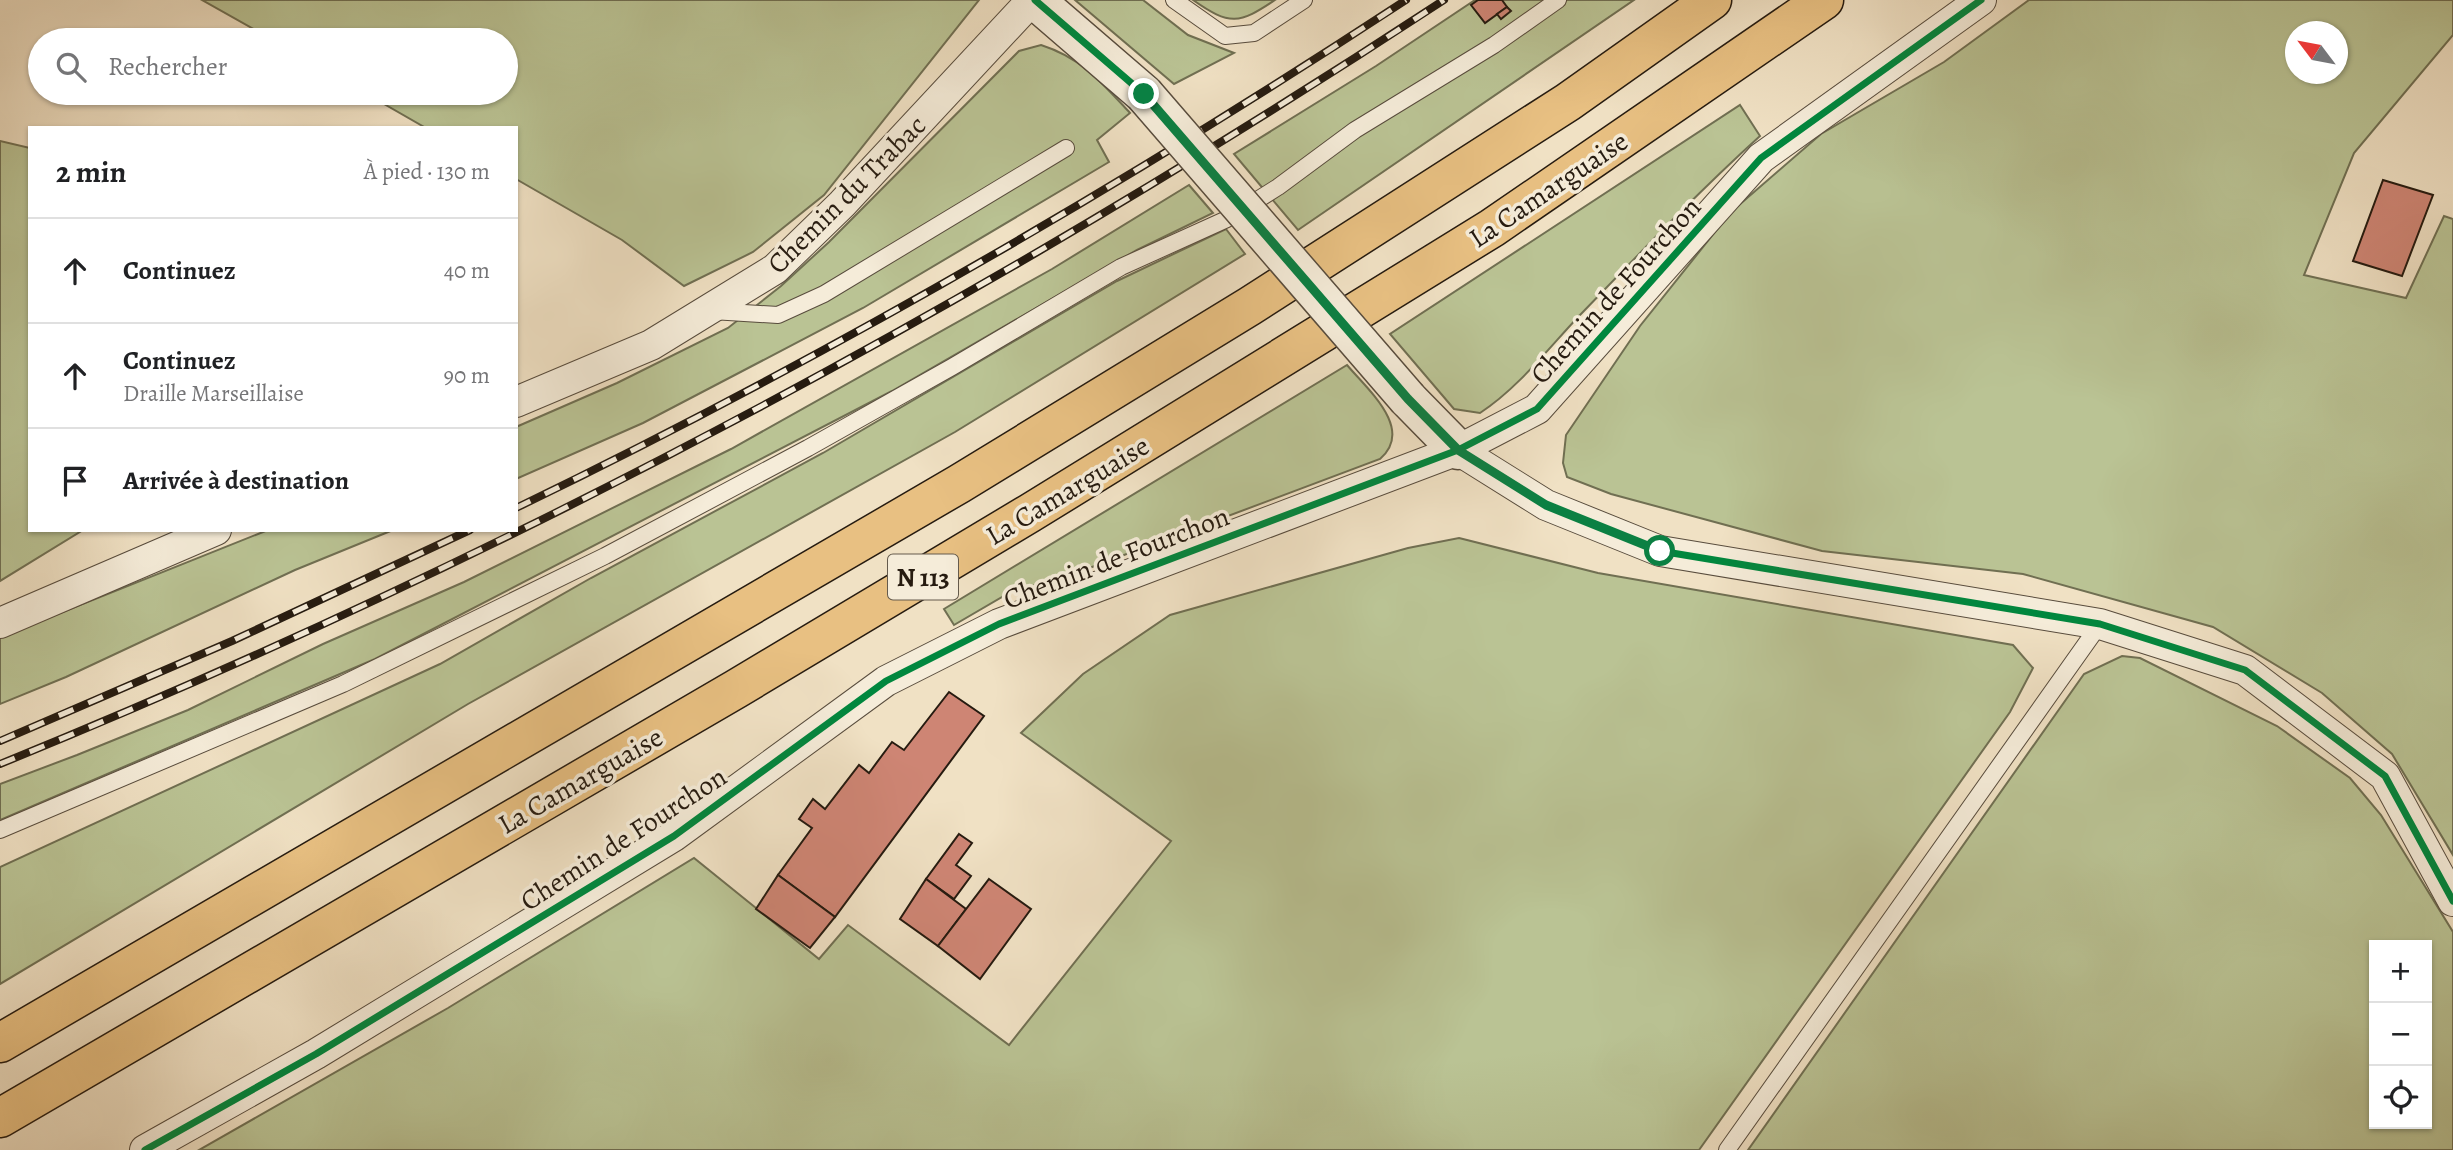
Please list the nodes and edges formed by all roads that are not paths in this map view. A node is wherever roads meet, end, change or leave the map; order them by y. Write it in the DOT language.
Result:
graph roads {
  1 [pos="1033,0"];
  2 [pos="1174,0"];
  3 [pos="1304,0"];
  4 [pos="1558,0"];
  5 [pos="1712,0"];
  6 [pos="1825,0"];
  7 [pos="1981,0"];
  8 [pos="1066,148"];
  9 [pos="706,311"];
  10 [pos="518,401"];
  11 [pos="1458,450"];
  12 [pos="211,532"];
  13 [pos="0,622"];
  14 [pos="2100,624"];
  15 [pos="0,830"];
  16 [pos="2453,901"];
  17 [pos="0,1042"];
  18 [pos="0,1118"];
  19 [pos="145,1150"];
  20 [pos="1727,1150"];
  1 -- 9 [label="street, Chemin du Trabac"];
  1 -- 11 [label="street, bridge"];
  2 -- 3 [label="lane"];
  4 -- 15 [label="lane"];
  5 -- 17 [label="highway, N 113"];
  6 -- 18 [label="highway, La Camarguaise / N 113"];
  7 -- 11 [label="street, Chemin de Fourchon"];
  8 -- 9 [label="lane"];
  9 -- 10 [label="street, Chemin du Trabac"];
  11 -- 14 [label="street"];
  11 -- 19 [label="street, Chemin de Fourchon"];
  12 -- 13 [label="street"];
  14 -- 16 [label="street"];
  14 -- 20 [label="lane"];
}
